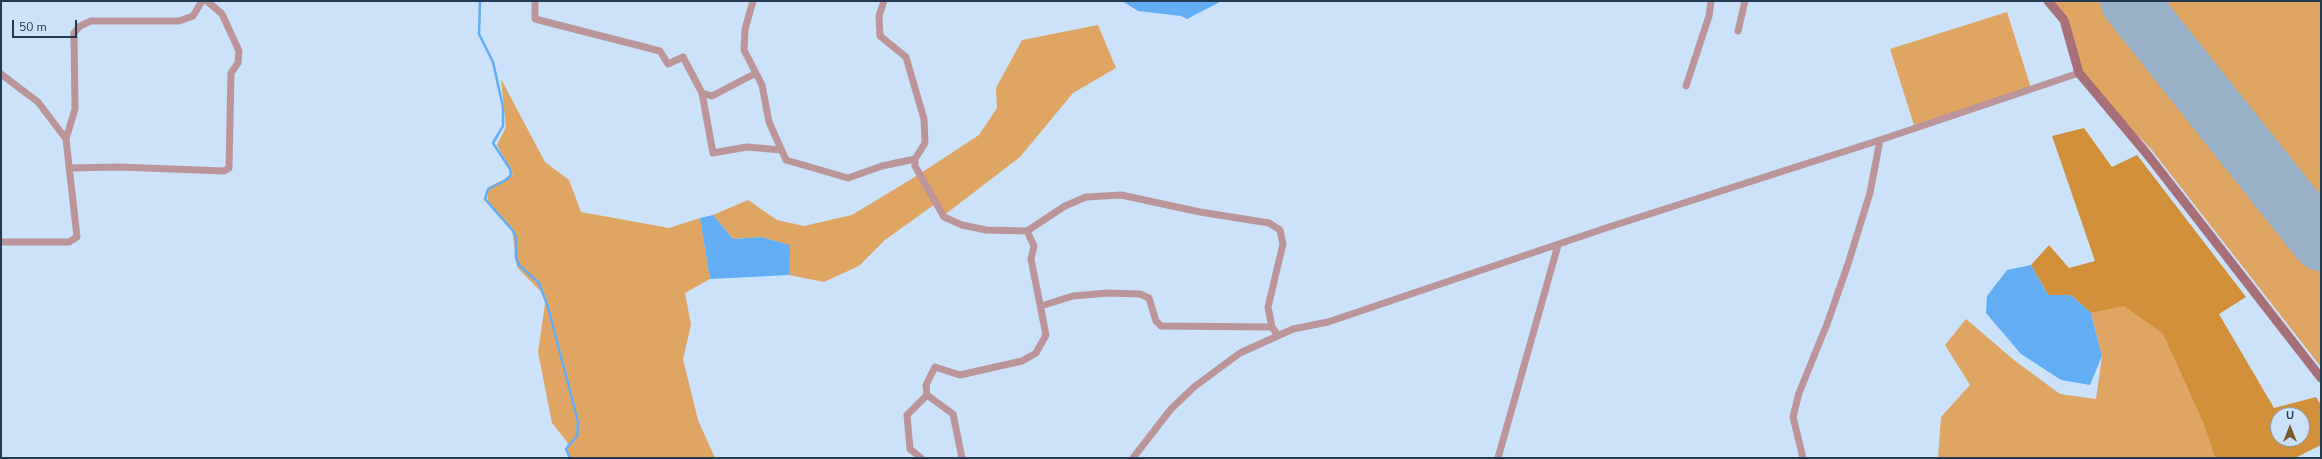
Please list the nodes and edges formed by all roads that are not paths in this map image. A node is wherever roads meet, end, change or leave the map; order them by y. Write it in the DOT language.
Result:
graph roads {
  1 [pos="202,1"];
  2 [pos="207,1"];
  3 [pos="536,1"];
  4 [pos="753,1"];
  5 [pos="884,1"];
  6 [pos="1711,1"];
  7 [pos="1745,1"];
  8 [pos="2048,1"];
  9 [pos="1738,31"];
  10 [pos="756,73"];
  11 [pos="2079,73"];
  12 [pos="1,74"];
  13 [pos="1686,86"];
  14 [pos="702,93"];
  15 [pos="66,139"];
  16 [pos="1880,140"];
  17 [pos="781,150"];
  18 [pos="915,159"];
  19 [pos="68,168"];
  20 [pos="1027,230"];
  21 [pos="1,242"];
  22 [pos="1558,245"];
  23 [pos="1041,306"];
  24 [pos="1272,327"];
  25 [pos="1278,336"];
  26 [pos="2321,378"];
  27 [pos="927,395"];
  28 [pos="921,458"];
  29 [pos="962,458"];
  30 [pos="1133,458"];
  31 [pos="1498,458"];
  32 [pos="1803,458"];
  1 -- 15 [label="street"];
  2 -- 19 [label="street"];
  3 -- 14 [label="street"];
  4 -- 10 [label="street"];
  5 -- 18 [label="street"];
  6 -- 13 [label="street"];
  7 -- 9 [label="street"];
  8 -- 11 [label="street"];
  10 -- 14 [label="street"];
  10 -- 17 [label="street"];
  11 -- 16 [label="street"];
  11 -- 26 [label="street"];
  12 -- 15 [label="street"];
  14 -- 17 [label="street"];
  15 -- 19 [label="street"];
  16 -- 22 [label="street"];
  16 -- 32 [label="street"];
  17 -- 18 [label="street"];
  18 -- 20 [label="street"];
  19 -- 21 [label="street"];
  20 -- 23 [label="street"];
  20 -- 24 [label="street"];
  22 -- 25 [label="street"];
  22 -- 31 [label="street"];
  23 -- 24 [label="street"];
  23 -- 27 [label="street"];
  24 -- 25 [label="street"];
  25 -- 30 [label="street"];
  27 -- 28 [label="street"];
  27 -- 29 [label="street"];
}
